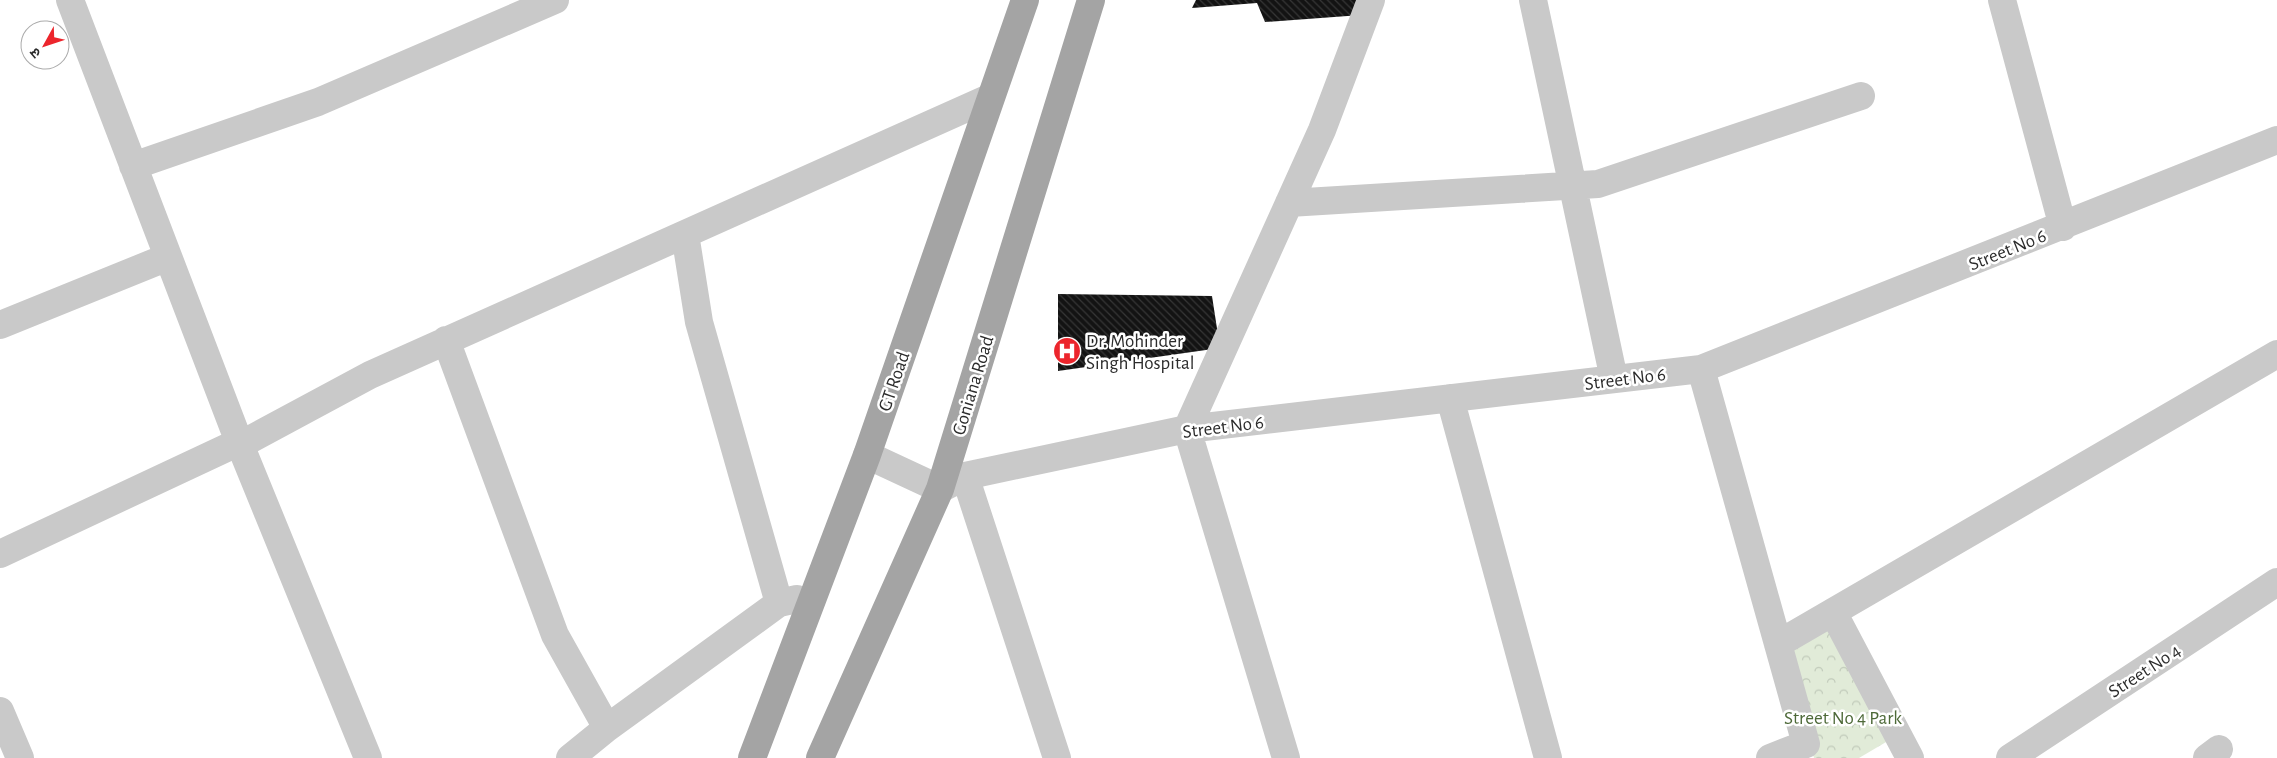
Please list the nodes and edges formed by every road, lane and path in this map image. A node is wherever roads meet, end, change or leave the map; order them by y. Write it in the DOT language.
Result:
graph roads {
  1 [pos="70,0"];
  2 [pos="555,0"];
  3 [pos="1025,0"];
  4 [pos="1090,0"];
  5 [pos="1371,0"];
  6 [pos="1533,0"];
  7 [pos="2002,0"];
  8 [pos="1862,96"];
  9 [pos="989,98"];
  10 [pos="2277,140"];
  11 [pos="134,166"];
  12 [pos="1573,187"];
  13 [pos="1289,202"];
  14 [pos="2063,227"];
  15 [pos="685,234"];
  16 [pos="168,257"];
  17 [pos="0,325"];
  18 [pos="446,340"];
  19 [pos="2277,354"];
  20 [pos="1701,369"];
  21 [pos="1614,379"];
  22 [pos="1450,398"];
  23 [pos="1187,429"];
  24 [pos="239,443"];
  25 [pos="867,455"];
  26 [pos="965,476"];
  27 [pos="940,489"];
  28 [pos="0,554"];
  29 [pos="2277,582"];
  30 [pos="814,594"];
  31 [pos="779,603"];
  32 [pos="1833,612"];
  33 [pos="1778,644"];
  34 [pos="0,711"];
  35 [pos="607,728"];
  36 [pos="1809,751"];
  37 [pos="20,758"];
  38 [pos="368,758"];
  39 [pos="570,758"];
  40 [pos="752,758"];
  41 [pos="820,758"];
  42 [pos="1056,758"];
  43 [pos="1286,758"];
  44 [pos="1548,758"];
  45 [pos="1770,758"];
  46 [pos="1910,758"];
  47 [pos="2010,758"];
  1 -- 11 [label="street"];
  2 -- 11 [label="street"];
  3 -- 9 [label="main road, GT Road"];
  4 -- 27 [label="main road, Goniana Road"];
  5 -- 13 [label="street"];
  6 -- 12 [label="street"];
  7 -- 14 [label="street"];
  8 -- 12 [label="street"];
  9 -- 15 [label="street"];
  9 -- 25 [label="main road, GT Road"];
  10 -- 14 [label="street, Street No 6"];
  11 -- 16 [label="street"];
  12 -- 13 [label="street"];
  12 -- 21 [label="street"];
  13 -- 23 [label="street"];
  14 -- 20 [label="street, Street No 6"];
  15 -- 18 [label="street"];
  15 -- 31 [label="street"];
  16 -- 17 [label="street"];
  16 -- 24 [label="street"];
  18 -- 24 [label="street"];
  18 -- 35 [label="street"];
  19 -- 32 [label="street"];
  20 -- 21 [label="street, Street No 6"];
  20 -- 33 [label="street"];
  21 -- 22 [label="street, Street No 6"];
  22 -- 23 [label="street, Street No 6"];
  22 -- 44 [label="street"];
  23 -- 26 [label="street, Street No 6"];
  23 -- 43 [label="street"];
  24 -- 28 [label="street"];
  24 -- 38 [label="street"];
  25 -- 27 [label="street"];
  25 -- 30 [label="main road, GT Road"];
  26 -- 27 [label="street, Street No 6"];
  26 -- 42 [label="street"];
  27 -- 41 [label="main road, Goniana Road"];
  29 -- 47 [label="street, Street No 4"];
  30 -- 31 [label="street"];
  30 -- 40 [label="main road, GT Road"];
  31 -- 35 [label="street"];
  32 -- 33 [label="street"];
  32 -- 46 [label="street"];
  33 -- 36 [label="street"];
  34 -- 37 [label="street"];
  35 -- 39 [label="street"];
  36 -- 45 [label="street"];
}
